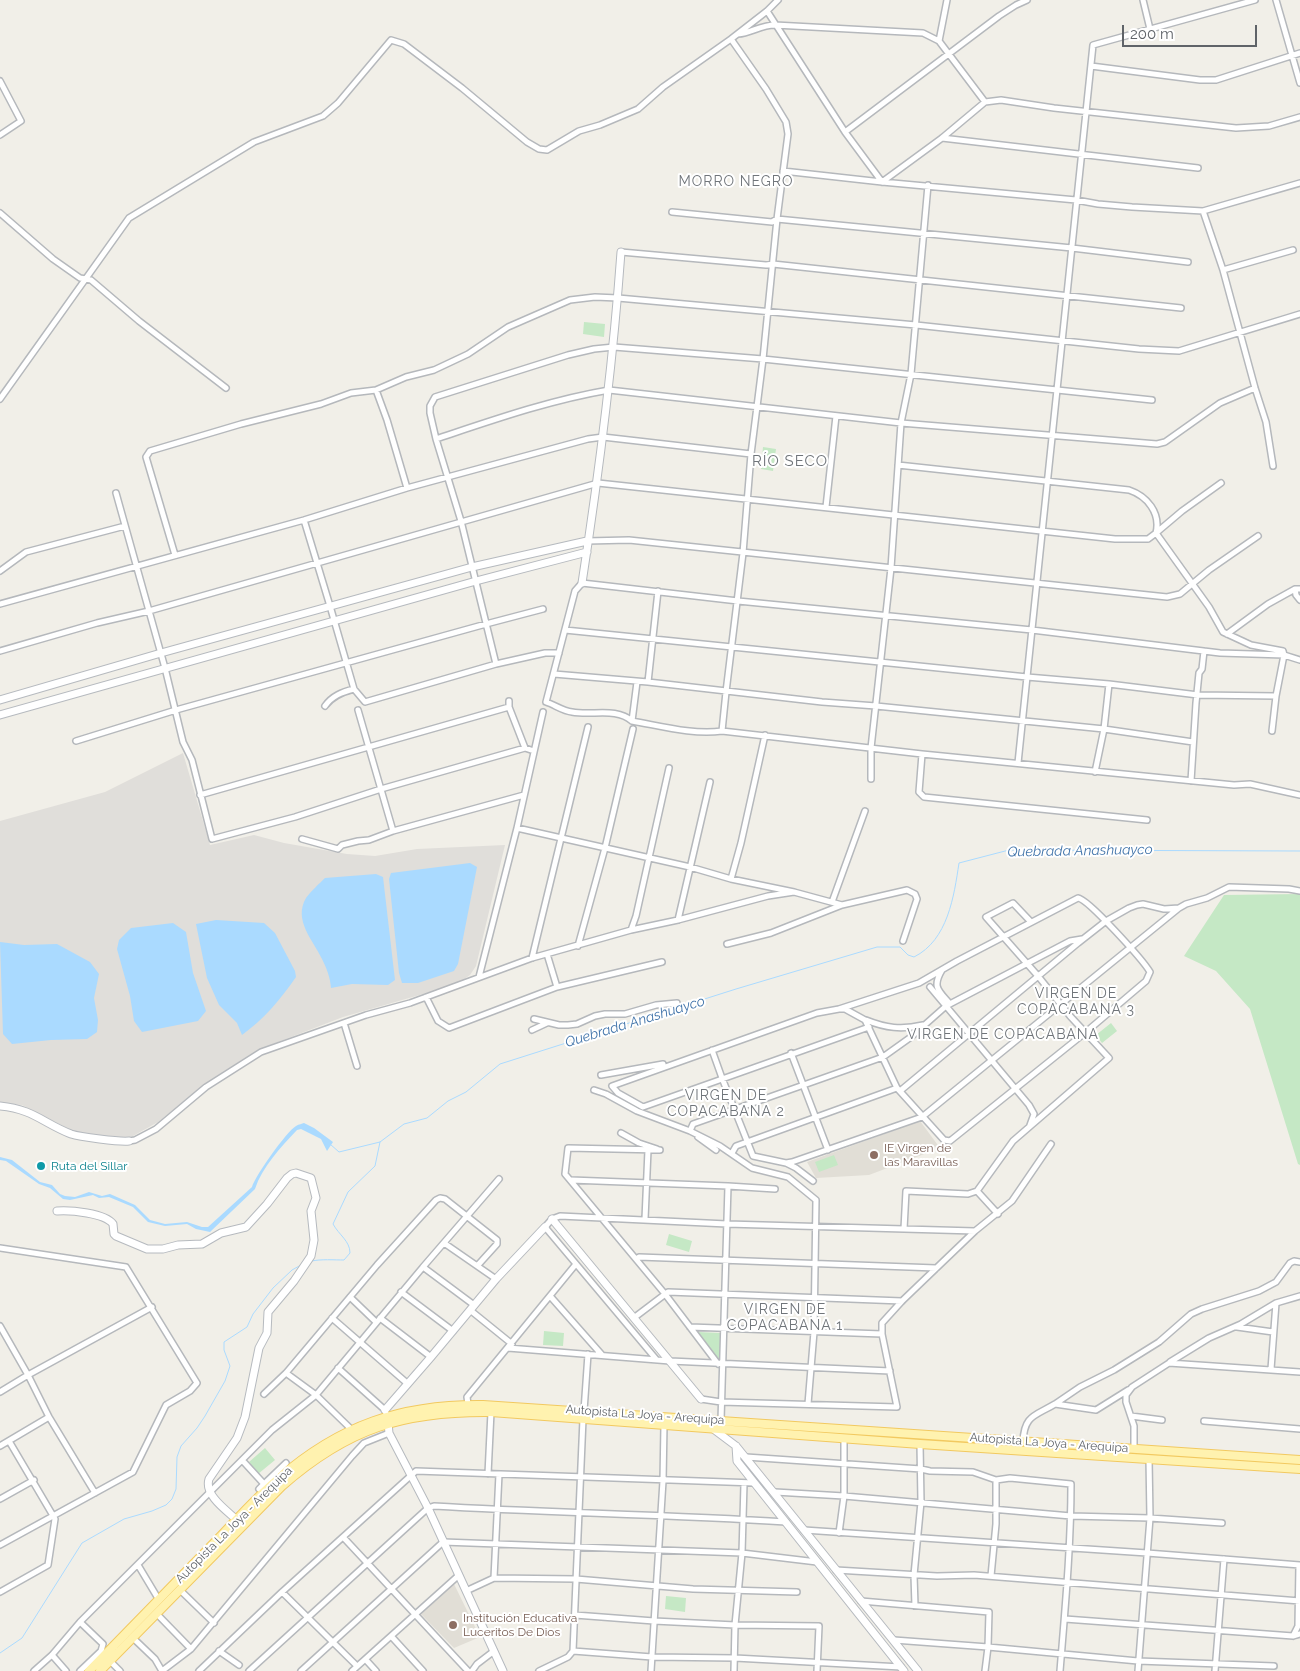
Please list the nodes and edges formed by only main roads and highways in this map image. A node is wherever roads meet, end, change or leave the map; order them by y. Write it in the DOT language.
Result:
graph roads {
  1 [pos="583,1415"];
  2 [pos="387,1416"];
  3 [pos="1300,1460"];
  4 [pos="1300,1469"];
  5 [pos="105,1656"];
  6 [pos="89,1671"];
  7 [pos="100,1671"];
  1 -- 2 [label="main road, Autopista La Joya - Arequipa"];
  1 -- 2 [label="main road, Autopista La Joya - Arequipa"];
  1 -- 3 [label="main road, Autopista La Joya - Arequipa"];
  1 -- 4 [label="main road, Autopista La Joya - Arequipa"];
  2 -- 5 [label="main road, Autopista La Joya - Arequipa"];
  2 -- 5 [label="main road, Autopista La Joya - Arequipa"];
  5 -- 6 [label="main road, Autopista La Joya - Arequipa"];
  5 -- 7 [label="main road, Autopista La Joya - Arequipa"];
}
